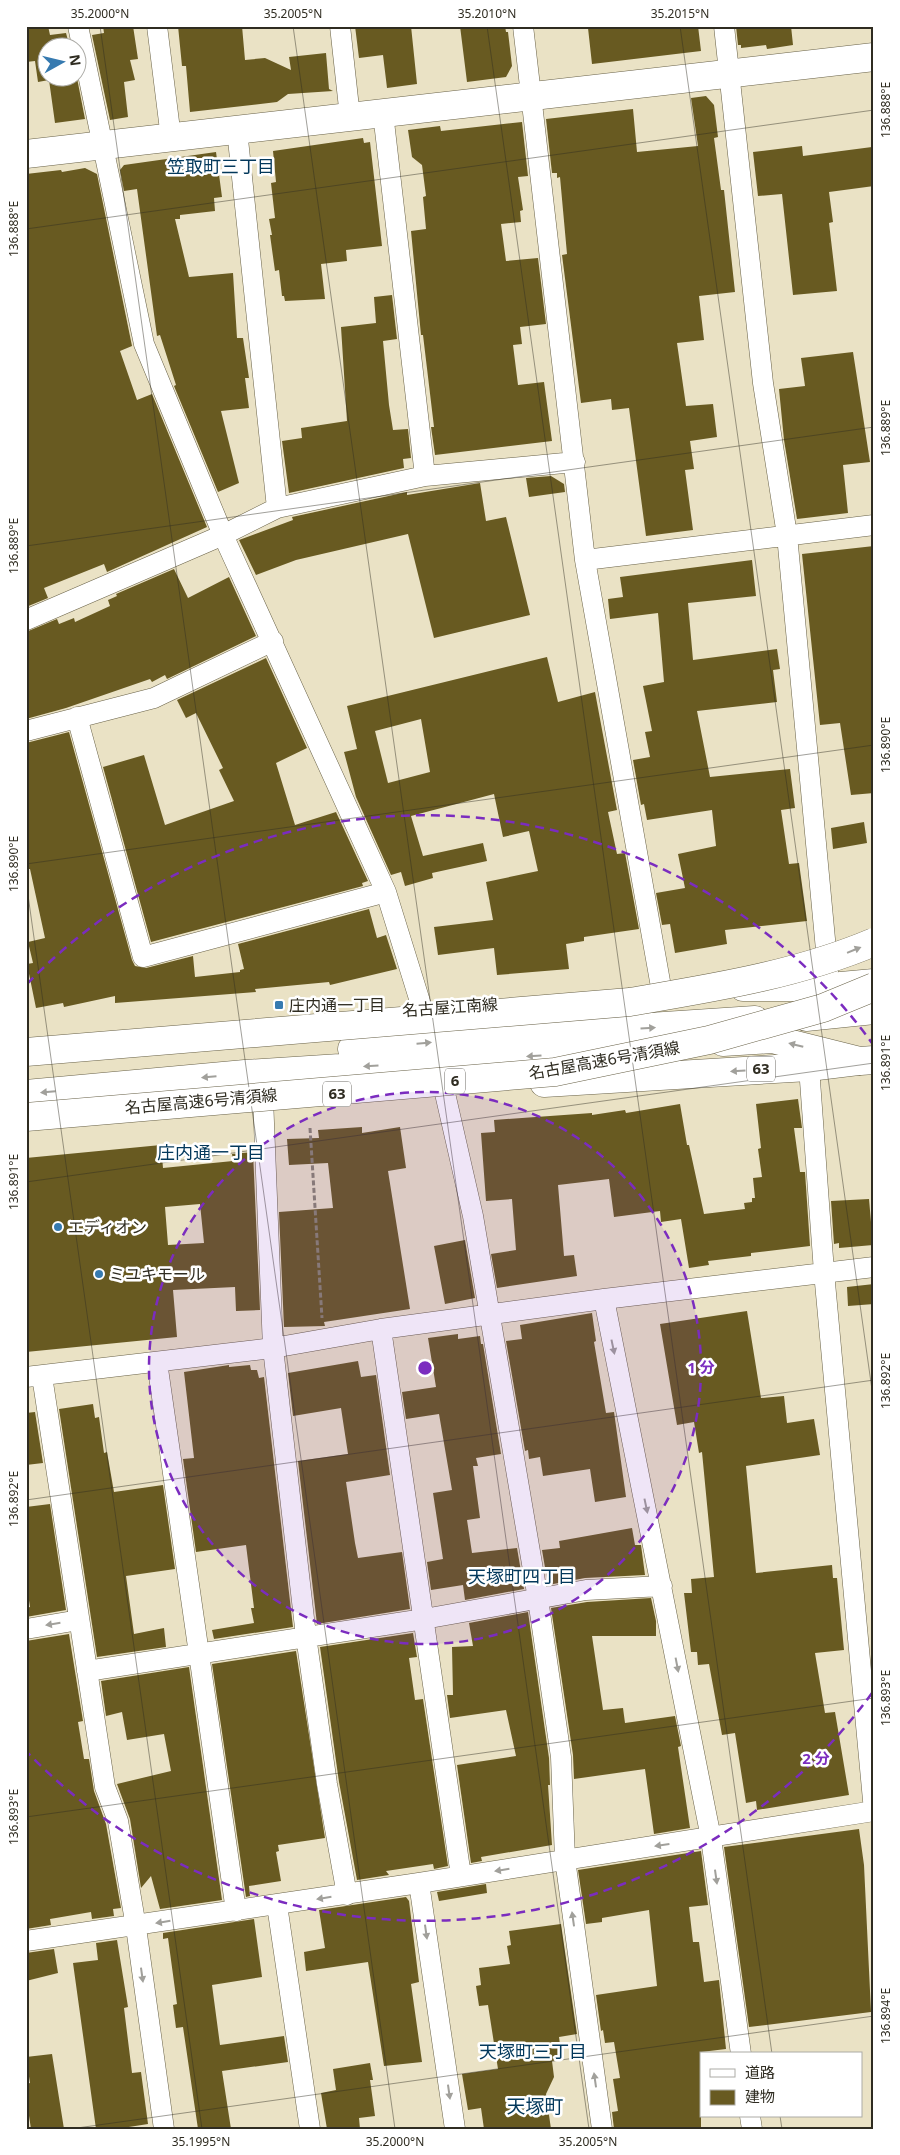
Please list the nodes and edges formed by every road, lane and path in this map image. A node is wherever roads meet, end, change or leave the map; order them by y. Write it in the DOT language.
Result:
graph roads {
  1 [pos="78,26"];
  2 [pos="157,26"];
  3 [pos="340,26"];
  4 [pos="523,26"];
  5 [pos="724,26"];
  6 [pos="874,57"];
  7 [pos="730,73"];
  8 [pos="532,96"];
  9 [pos="383,113"];
  10 [pos="350,117"];
  11 [pos="237,130"];
  12 [pos="171,138"];
  13 [pos="101,146"];
  14 [pos="26,154"];
  15 [pos="575,462"];
  16 [pos="425,476"];
  17 [pos="277,508"];
  18 [pos="874,525"];
  19 [pos="223,535"];
  20 [pos="787,535"];
  21 [pos="585,560"];
  22 [pos="26,620"];
  23 [pos="273,641"];
  24 [pos="77,717"];
  25 [pos="26,731"];
  26 [pos="386,892"];
  27 [pos="874,942"];
  28 [pos="874,983"];
  29 [pos="661,987"];
  30 [pos="830,987"];
  31 [pos="874,987"];
  32 [pos="422,1008"];
  33 [pos="874,1010"];
  34 [pos="599,1041"];
  35 [pos="26,1042"];
  36 [pos="26,1052"];
  37 [pos="874,1060"];
  38 [pos="809,1066"];
  39 [pos="26,1076"];
  40 [pos="444,1089"];
  41 [pos="26,1094"];
  42 [pos="263,1098"];
  43 [pos="26,1116"];
  44 [pos="310,1128"];
  45 [pos="874,1267"];
  46 [pos="824,1272"];
  47 [pos="604,1299"];
  48 [pos="489,1314"];
  49 [pos="322,1320"];
  50 [pos="381,1329"];
  51 [pos="273,1348"];
  52 [pos="157,1362"];
  53 [pos="34,1376"];
  54 [pos="662,1586"];
  55 [pos="538,1600"];
  56 [pos="424,1619"];
  57 [pos="79,1620"];
  58 [pos="26,1629"];
  59 [pos="306,1636"];
  60 [pos="199,1654"];
  61 [pos="87,1671"];
  62 [pos="874,1811"];
  63 [pos="711,1838"];
  64 [pos="565,1859"];
  65 [pos="461,1876"];
  66 [pos="419,1883"];
  67 [pos="347,1894"];
  68 [pos="277,1905"];
  69 [pos="236,1911"];
  70 [pos="136,1927"];
  71 [pos="26,1941"];
  72 [pos="742,2052"];
  73 [pos="164,2129"];
  74 [pos="310,2129"];
  75 [pos="454,2129"];
  76 [pos="602,2129"];
  1 -- 13 [label="street"];
  2 -- 12 [label="street"];
  3 -- 10 [label="street"];
  4 -- 8 [label="street"];
  5 -- 7 [label="street"];
  6 -- 7 [label="main road"];
  7 -- 8 [label="main road"];
  7 -- 20 [label="street"];
  8 -- 9 [label="main road"];
  8 -- 15 [label="street"];
  9 -- 10 [label="main road"];
  9 -- 16 [label="street"];
  10 -- 11 [label="main road"];
  11 -- 12 [label="main road"];
  11 -- 17 [label="street"];
  12 -- 13 [label="main road"];
  13 -- 14 [label="main road"];
  13 -- 19 [label="street"];
  15 -- 16 [label="street"];
  15 -- 21 [label="street"];
  16 -- 17 [label="street"];
  17 -- 19 [label="street"];
  18 -- 20 [label="street"];
  19 -- 22 [label="street"];
  19 -- 23 [label="street"];
  20 -- 21 [label="street"];
  20 -- 30 [label="street"];
  21 -- 29 [label="street"];
  23 -- 24 [label="street"];
  23 -- 26 [label="street"];
  24 -- 25 [label="street"];
  24 -- 26 [label="street"];
  26 -- 32 [label="street"];
  36 -- 27 [label="main road, one-way, bridge"];
  28 -- 30 [label="main road, 名古屋江南線"];
  29 -- 30 [label="main road, 名古屋江南線"];
  29 -- 32 [label="main road, 名古屋江南線"];
  31 -- 43 [label="main road, 名古屋高速6号清須線 / 6, bridge"];
  32 -- 35 [label="main road, 名古屋江南線"];
  34 -- 33 [label="main road, one-way"];
  37 -- 34 [label="main road, one-way"];
  39 -- 34 [label="main road, one-way"];
  34 -- 41 [label="main road, one-way"];
  37 -- 38 [label="main road, 63"];
  38 -- 40 [label="main road, 63, one-way"];
  38 -- 46 [label="street"];
  40 -- 42 [label="main road, 63"];
  40 -- 48 [label="street"];
  42 -- 43 [label="main road, 63"];
  42 -- 51 [label="street"];
  44 -- 49 [label="path"];
  45 -- 46 [label="street"];
  46 -- 47 [label="street"];
  46 -- 62 [label="street"];
  47 -- 48 [label="street"];
  47 -- 54 [label="street, one-way"];
  48 -- 50 [label="street"];
  48 -- 55 [label="street"];
  50 -- 51 [label="street"];
  50 -- 56 [label="street"];
  51 -- 52 [label="street"];
  51 -- 59 [label="street"];
  52 -- 53 [label="street"];
  52 -- 60 [label="street"];
  53 -- 57 [label="street"];
  54 -- 55 [label="street"];
  54 -- 63 [label="street, one-way"];
  55 -- 56 [label="street"];
  55 -- 64 [label="street"];
  56 -- 59 [label="street"];
  56 -- 65 [label="street"];
  57 -- 58 [label="street, one-way"];
  57 -- 61 [label="street"];
  59 -- 60 [label="street"];
  59 -- 67 [label="street"];
  60 -- 61 [label="street"];
  60 -- 69 [label="street"];
  61 -- 70 [label="street"];
  62 -- 63 [label="street"];
  63 -- 64 [label="street, one-way"];
  63 -- 72 [label="street, one-way"];
  64 -- 65 [label="street, one-way"];
  76 -- 64 [label="street, one-way"];
  65 -- 66 [label="street"];
  66 -- 67 [label="street"];
  66 -- 75 [label="street, one-way"];
  67 -- 68 [label="street, one-way"];
  68 -- 69 [label="street"];
  68 -- 74 [label="street"];
  69 -- 70 [label="street, one-way"];
  70 -- 71 [label="street"];
  70 -- 73 [label="street, one-way"];
}
